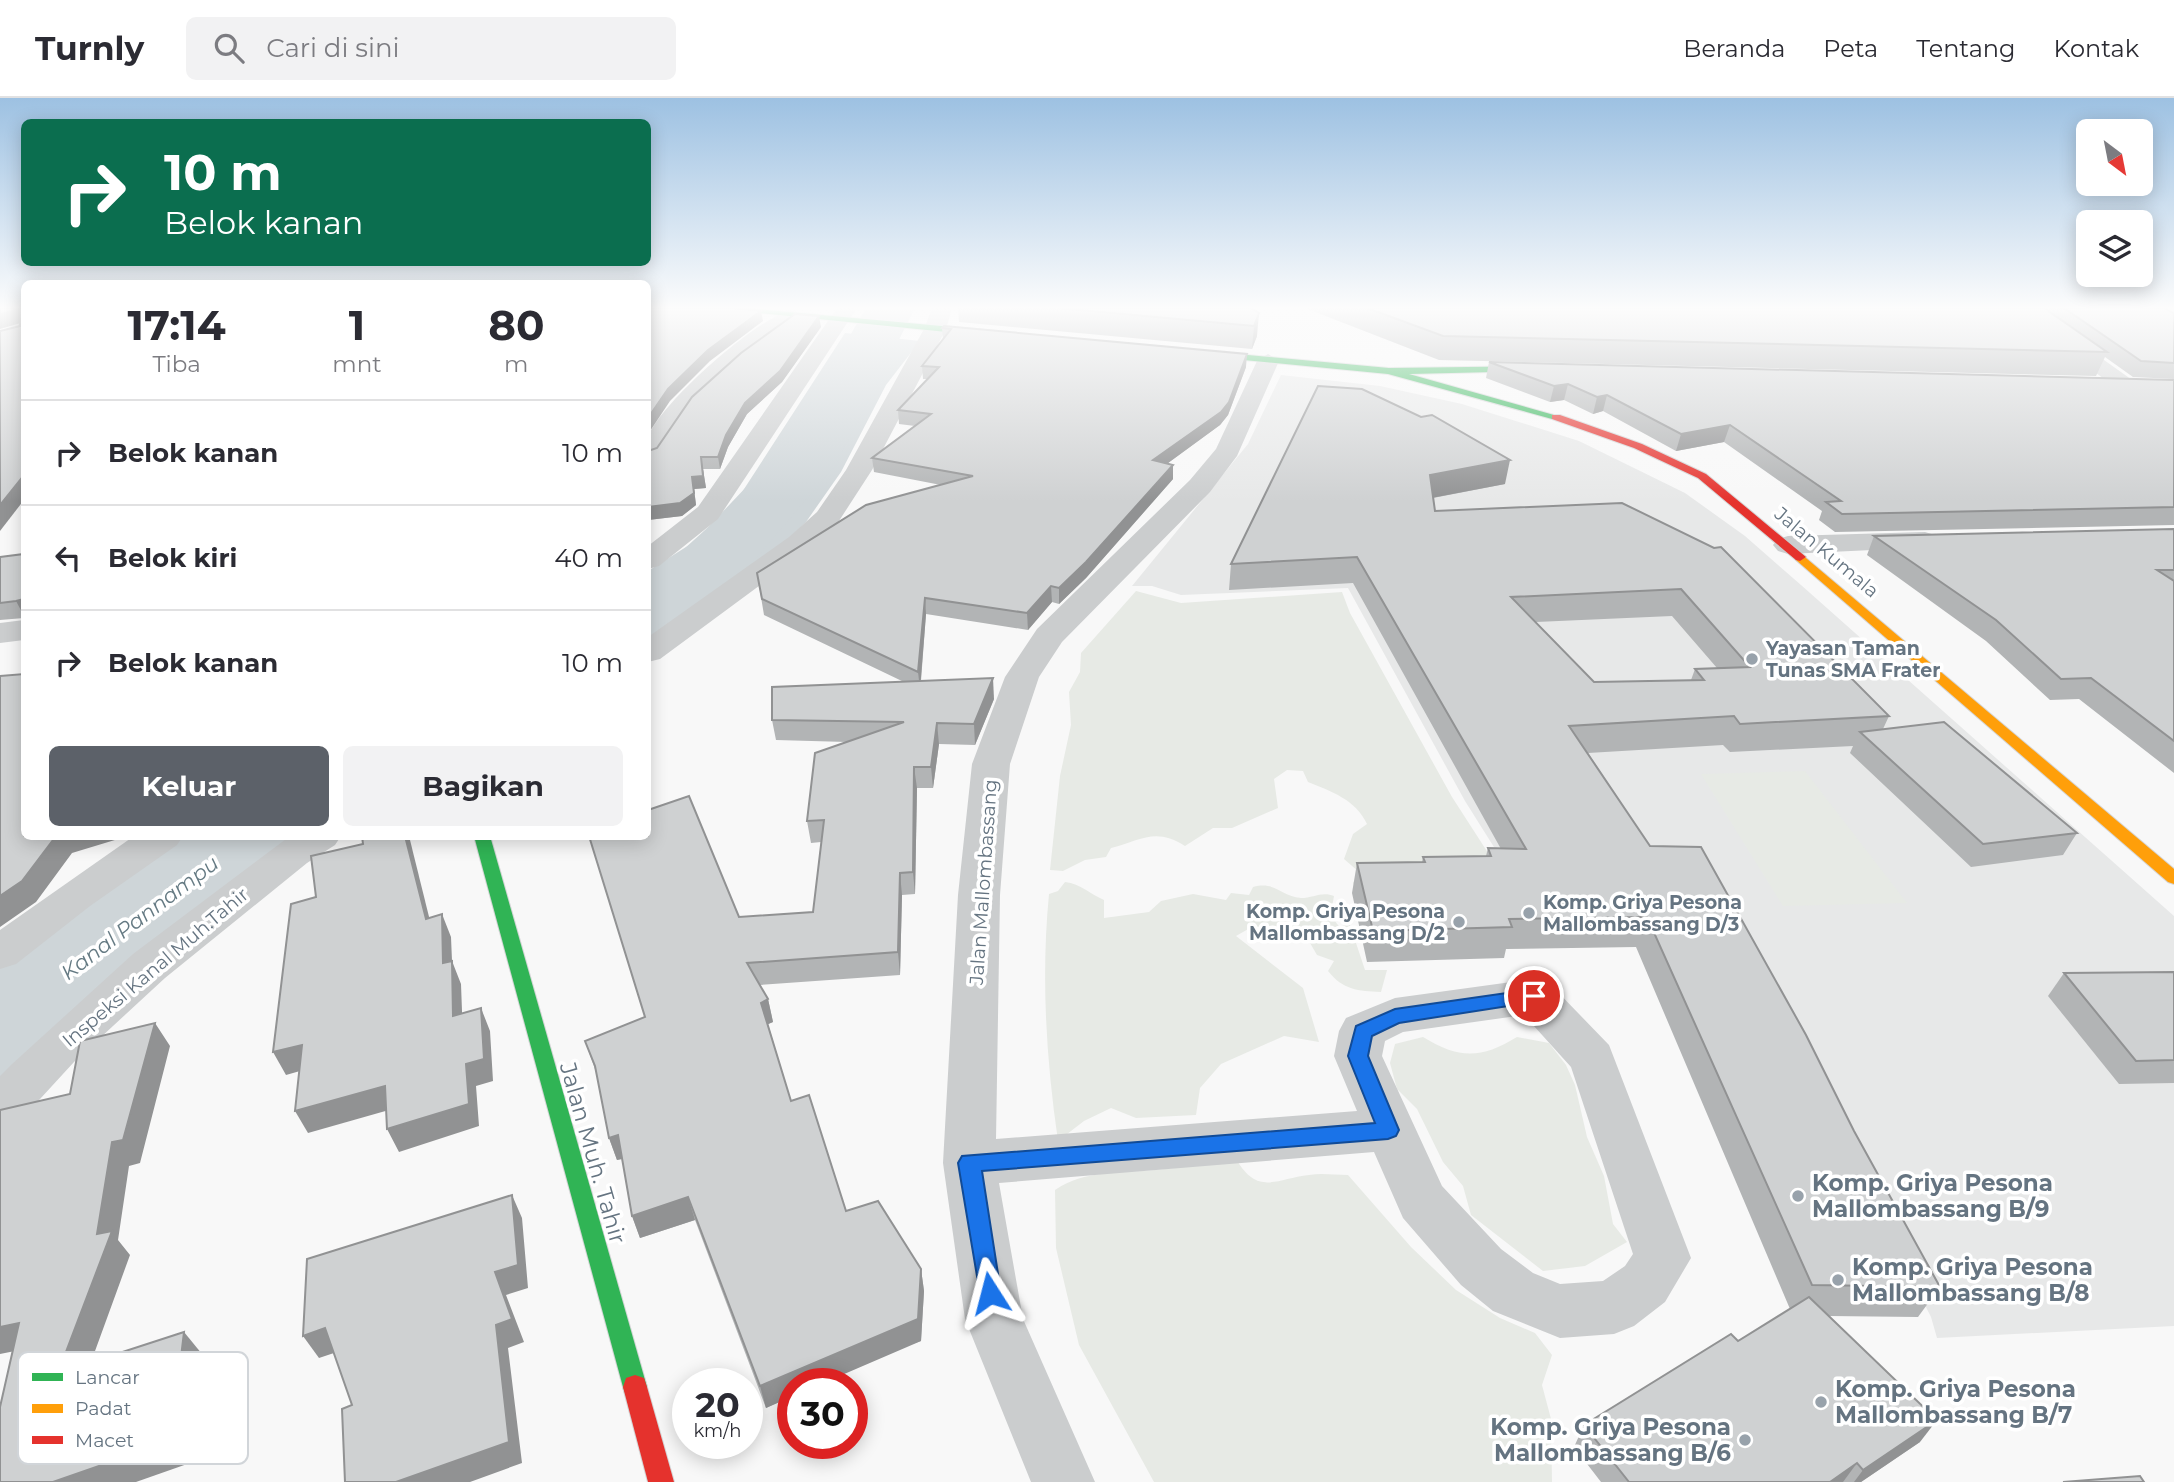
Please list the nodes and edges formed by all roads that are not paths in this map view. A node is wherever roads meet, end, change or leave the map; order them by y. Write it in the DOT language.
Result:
graph roads {
  1 [pos="716,373"];
  2 [pos="804,373"];
  3 [pos="907,373"];
  4 [pos="1263,373"];
  5 [pos="1395,373"];
  6 [pos="2118,373"];
  7 [pos="2105,386"];
  8 [pos="2141,387"];
  9 [pos="651,450"];
  10 [pos="1957,540"];
  11 [pos="1787,545"];
  12 [pos="651,558"];
  13 [pos="21,630"];
  14 [pos="0,633"];
  15 [pos="651,650"];
  16 [pos="157,840"];
  17 [pos="315,840"];
  18 [pos="483,840"];
  19 [pos="2174,878"];
  20 [pos="0,953"];
  21 [pos="0,1109"];
  22 [pos="1388,1130"];
  23 [pos="969,1163"];
  24 [pos="661,1482"];
  25 [pos="1063,1482"];
  1 -- 9 [label="street"];
  2 -- 12 [label="street"];
  3 -- 15 [label="street"];
  4 -- 23 [label="street, Jalan Mallombassang"];
  5 -- 11 [label="main road, Jalan Kumala"];
  6 -- 8 [label="street"];
  7 -- 8 [label="main road"];
  10 -- 11 [label="street"];
  11 -- 19 [label="main road, Jalan Kumala"];
  13 -- 14 [label="street"];
  16 -- 20 [label="street"];
  17 -- 21 [label="street, Inspeksi Kanal Muh.Tahir"];
  18 -- 24 [label="main road, Jalan Muh. Tahir"];
  22 -- 22 [label="street"];
  22 -- 23 [label="street"];
  23 -- 25 [label="street, Jalan Mallombassang"];
}
